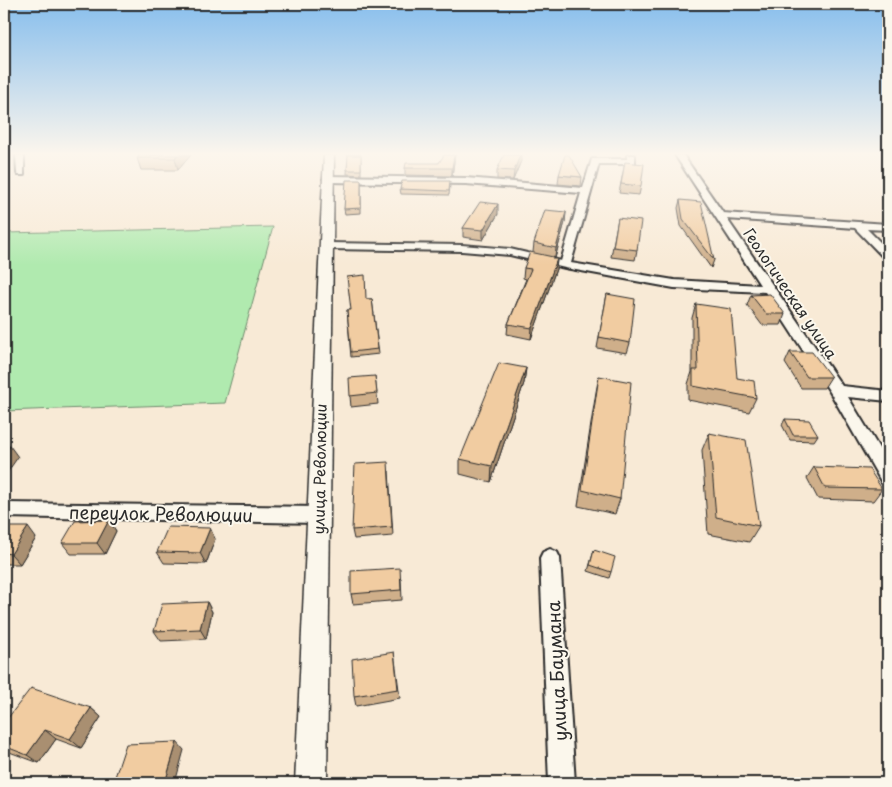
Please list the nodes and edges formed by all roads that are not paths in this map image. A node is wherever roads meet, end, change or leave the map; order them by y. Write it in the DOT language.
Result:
graph roads {
  1 [pos="584,191"];
  2 [pos="327,192"];
  3 [pos="704,192"];
  4 [pos="720,216"];
  5 [pos="859,226"];
  6 [pos="888,227"];
  7 [pos="327,246"];
  8 [pos="888,256"];
  9 [pos="566,265"];
  10 [pos="769,290"];
  11 [pos="837,391"];
  12 [pos="888,396"];
  13 [pos="888,478"];
  14 [pos="4,510"];
  15 [pos="318,515"];
  16 [pos="550,558"];
  17 [pos="311,783"];
  18 [pos="562,783"];
  1 -- 9 [label="street"];
  2 -- 7 [label="street, улица Революции"];
  3 -- 4 [label="street, Геологическая улица"];
  4 -- 5 [label="street"];
  4 -- 10 [label="street, Геологическая улица"];
  5 -- 6 [label="street"];
  5 -- 8 [label="street"];
  7 -- 9 [label="street"];
  7 -- 15 [label="street, улица Революции"];
  9 -- 10 [label="street"];
  10 -- 11 [label="street, Геологическая улица"];
  11 -- 12 [label="street"];
  11 -- 13 [label="street, Геологическая улица"];
  14 -- 15 [label="street, переулок Революции"];
  15 -- 17 [label="street, улица Революции"];
  16 -- 18 [label="street, улица Баумана"];
}
